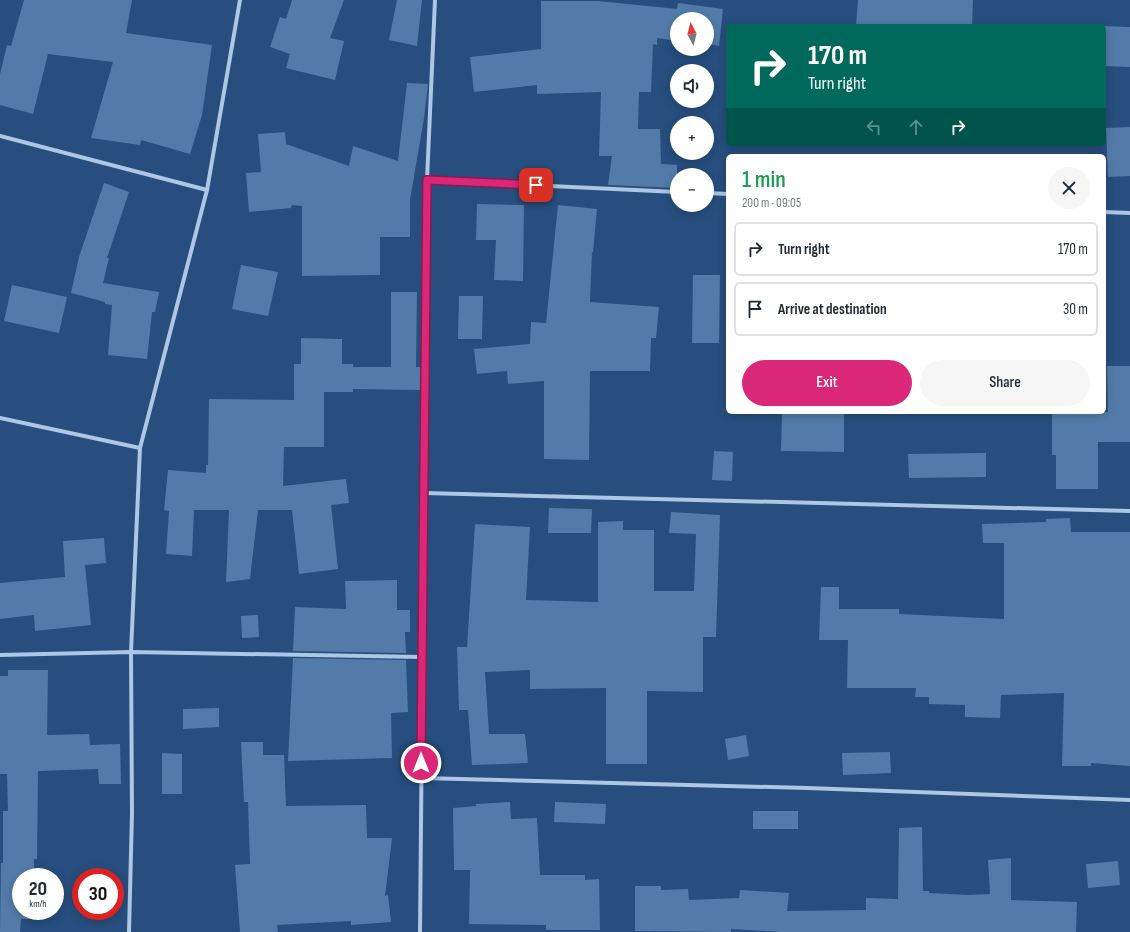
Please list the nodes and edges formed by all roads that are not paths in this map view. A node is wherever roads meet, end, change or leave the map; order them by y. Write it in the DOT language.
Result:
graph roads {
  1 [pos="240,0"];
  2 [pos="435,0"];
  3 [pos="0,136"];
  4 [pos="427,180"];
  5 [pos="207,190"];
  6 [pos="670,192"];
  7 [pos="714,193"];
  8 [pos="726,194"];
  9 [pos="1106,212"];
  10 [pos="1130,213"];
  11 [pos="0,418"];
  12 [pos="140,448"];
  13 [pos="424,493"];
  14 [pos="1130,511"];
  15 [pos="131,652"];
  16 [pos="0,655"];
  17 [pos="421,657"];
  18 [pos="421,778"];
  19 [pos="1130,800"];
  20 [pos="129,932"];
  21 [pos="420,932"];
  1 -- 5 [label="street"];
  2 -- 4 [label="street"];
  3 -- 5 [label="street"];
  4 -- 6 [label="street"];
  4 -- 13 [label="street"];
  5 -- 12 [label="street"];
  7 -- 8 [label="street"];
  9 -- 10 [label="street"];
  11 -- 12 [label="street"];
  12 -- 15 [label="street"];
  13 -- 14 [label="street"];
  13 -- 17 [label="street"];
  15 -- 16 [label="street"];
  15 -- 17 [label="street"];
  15 -- 20 [label="street"];
  17 -- 18 [label="street"];
  18 -- 19 [label="street"];
  18 -- 21 [label="street"];
}
